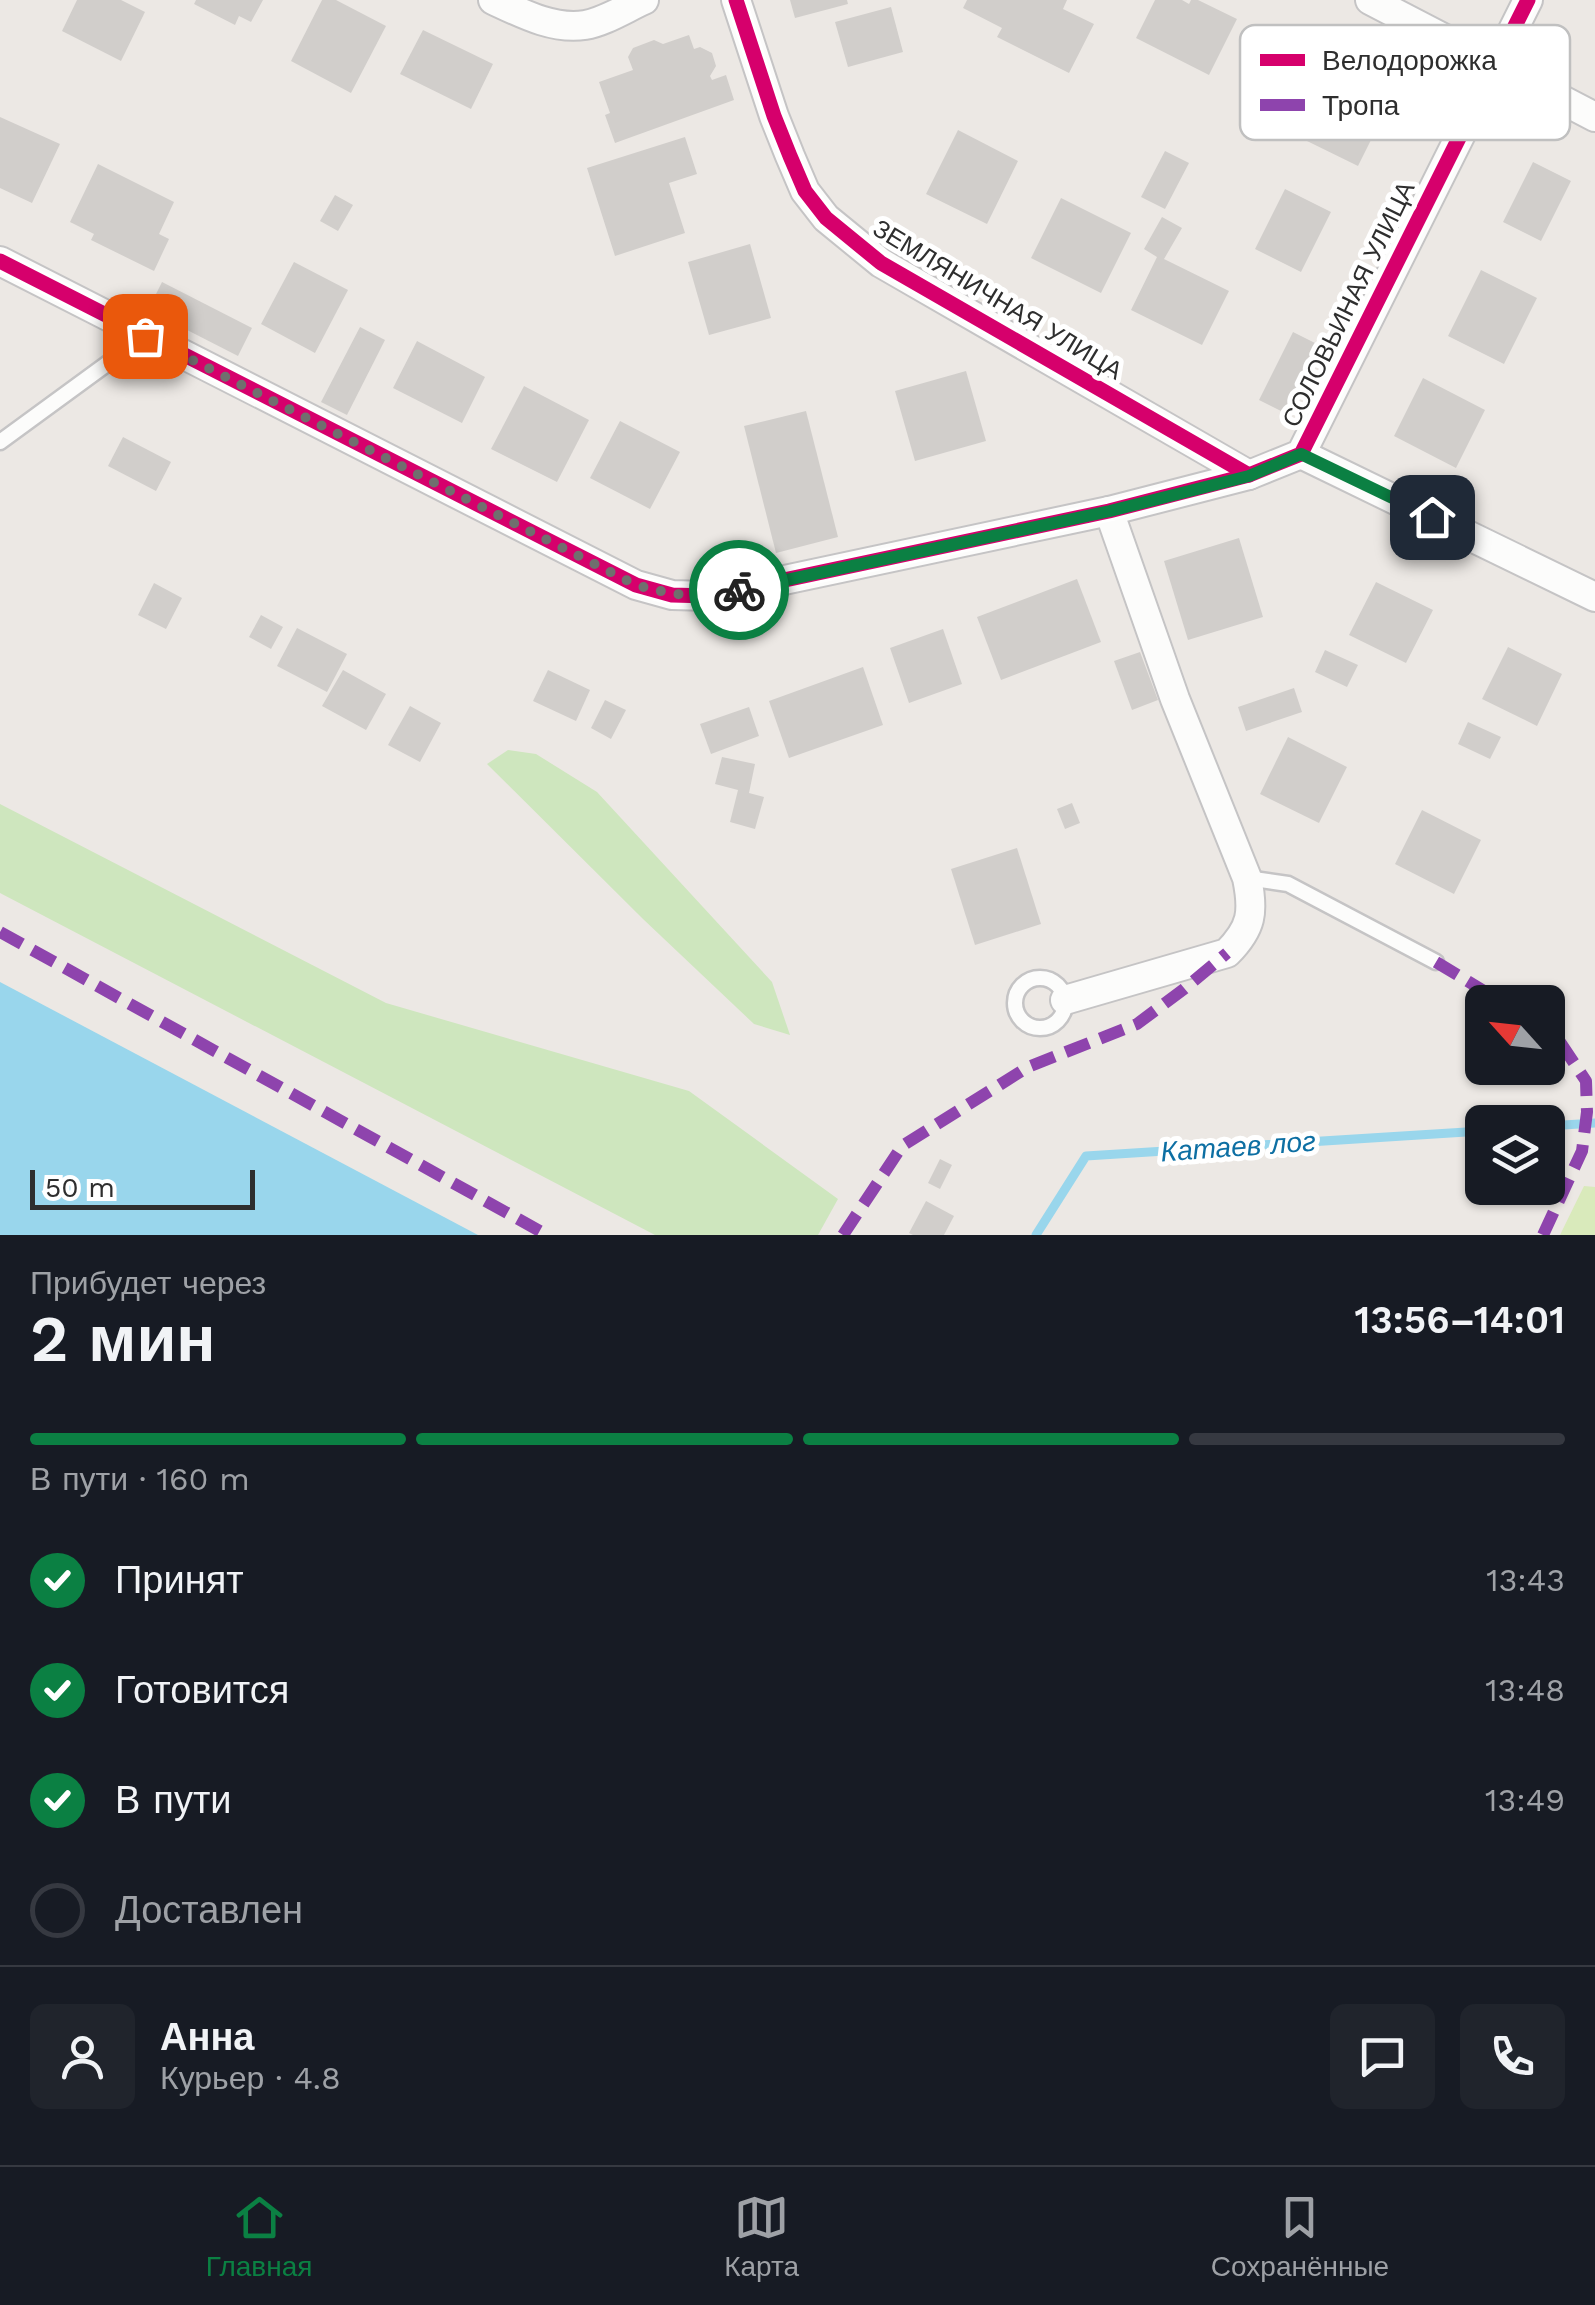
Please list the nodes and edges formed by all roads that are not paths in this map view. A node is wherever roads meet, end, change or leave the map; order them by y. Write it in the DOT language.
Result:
graph roads {
  1 [pos="493,0"];
  2 [pos="644,0"];
  3 [pos="736,0"];
  4 [pos="1370,0"];
  5 [pos="1528,0"];
  6 [pos="1417,25"];
  7 [pos="1515,25"];
  8 [pos="1570,104"];
  9 [pos="1595,117"];
  10 [pos="1457,140"];
  11 [pos="0,262"];
  12 [pos="145,336"];
  13 [pos="0,442"];
  14 [pos="1301,454"];
  15 [pos="1249,476"];
  16 [pos="1110,511"];
  17 [pos="1595,597"];
  18 [pos="1246,878"];
  19 [pos="1436,962"];
  20 [pos="1065,1000"];
  1 -- 2 [label="street"];
  3 -- 15 [label="street, ЗЕМЛЯНИЧНАЯ УЛИЦА"];
  4 -- 6 [label="street"];
  5 -- 7 [label="street, СОЛОВЬИНАЯ УЛИЦА"];
  8 -- 9 [label="street"];
  10 -- 14 [label="street, СОЛОВЬИНАЯ УЛИЦА"];
  11 -- 12 [label="street, СОЛОВЬИНАЯ УЛИЦА"];
  12 -- 13 [label="lane"];
  12 -- 16 [label="street, СОЛОВЬИНАЯ УЛИЦА"];
  14 -- 15 [label="street, СОЛОВЬИНАЯ УЛИЦА"];
  14 -- 17 [label="street"];
  15 -- 16 [label="street, СОЛОВЬИНАЯ УЛИЦА"];
  16 -- 18 [label="street"];
  18 -- 19 [label="lane"];
  18 -- 20 [label="street"];
}
